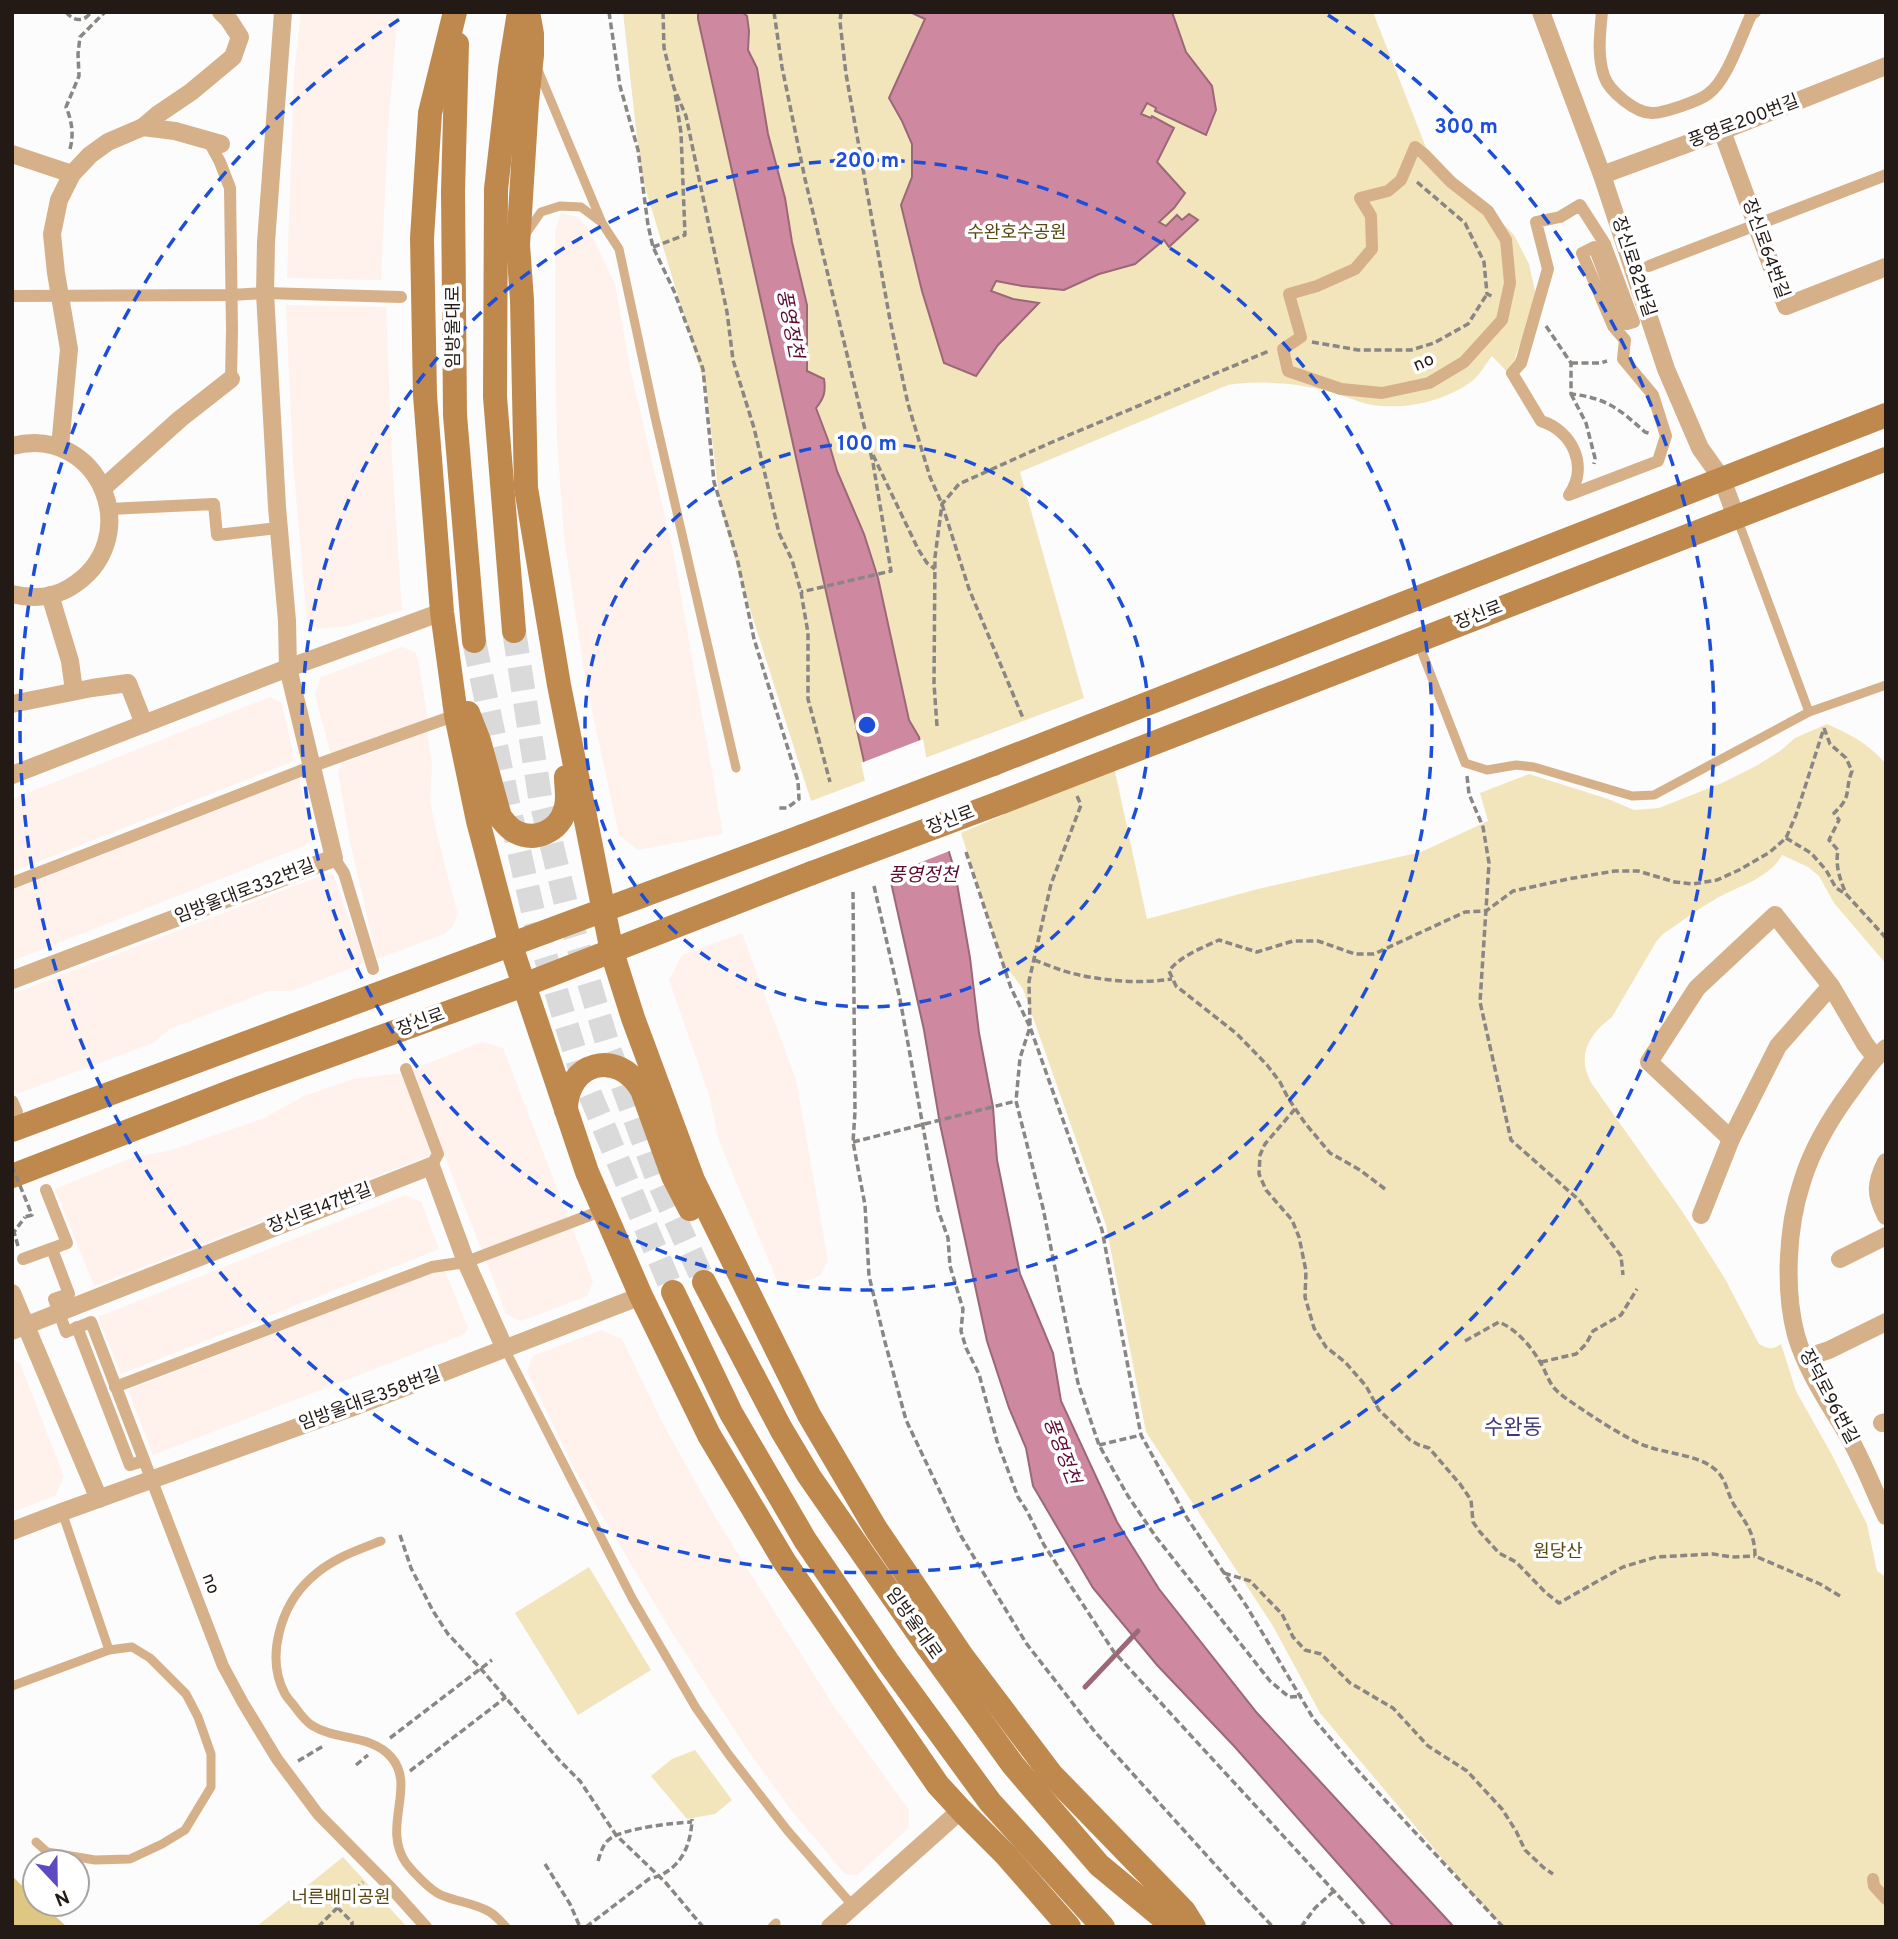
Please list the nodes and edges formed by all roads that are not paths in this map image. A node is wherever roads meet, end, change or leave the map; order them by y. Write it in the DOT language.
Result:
graph roads {
  1 [pos="221,12"];
  2 [pos="283,12"];
  3 [pos="457,12"];
  4 [pos="519,12"];
  5 [pos="528,12"];
  6 [pos="1541,12"];
  7 [pos="1602,12"];
  8 [pos="1755,12"];
  9 [pos="532,55"];
  10 [pos="1886,66"];
  11 [pos="143,127"];
  12 [pos="1722,131"];
  13 [pos="214,142"];
  14 [pos="12,154"];
  15 [pos="68,173"];
  16 [pos="1602,175"];
  17 [pos="1886,175"];
  18 [pos="602,223"];
  19 [pos="1756,224"];
  20 [pos="518,244"];
  21 [pos="1649,266"];
  22 [pos="1886,267"];
  23 [pos="265,293"];
  24 [pos="231,295"];
  25 [pos="12,296"];
  26 [pos="61,297"];
  27 [pos="401,297"];
  28 [pos="1297,339"];
  29 [pos="1623,357"];
  30 [pos="231,379"];
  31 [pos="1886,415"];
  32 [pos="12,446"];
  33 [pos="60,447"];
  34 [pos="1886,458"];
  35 [pos="1722,479"];
  36 [pos="103,488"];
  37 [pos="109,509"];
  38 [pos="1736,517"];
  39 [pos="269,529"];
  40 [pos="12,594"];
  41 [pos="50,595"];
  42 [pos="442,612"];
  43 [pos="514,631"];
  44 [pos="1417,640"];
  45 [pos="474,641"];
  46 [pos="288,668"];
  47 [pos="450,670"];
  48 [pos="559,685"];
  49 [pos="1886,685"];
  50 [pos="74,691"];
  51 [pos="12,704"];
  52 [pos="1809,712"];
  53 [pos="445,719"];
  54 [pos="144,724"];
  55 [pos="313,766"];
  56 [pos="736,768"];
  57 [pos="12,775"];
  58 [pos="334,858"];
  59 [pos="12,883"];
  60 [pos="604,910"];
  61 [pos="511,946"];
  62 [pos="612,952"];
  63 [pos="373,969"];
  64 [pos="12,980"];
  65 [pos="524,985"];
  66 [pos="1831,986"];
  67 [pos="1880,1052"];
  68 [pos="406,1069"];
  69 [pos="14,1112"];
  70 [pos="569,1122"];
  71 [pos="1731,1139"];
  72 [pos="1886,1162"];
  73 [pos="430,1166"];
  74 [pos="12,1176"];
  75 [pos="46,1189"];
  76 [pos="593,1214"];
  77 [pos="1701,1215"];
  78 [pos="1886,1216"];
  79 [pos="1886,1236"];
  80 [pos="721,1237"];
  81 [pos="52,1249"];
  82 [pos="23,1259"];
  83 [pos="1840,1259"];
  84 [pos="466,1262"];
  85 [pos="704,1282"];
  86 [pos="673,1292"];
  87 [pos="12,1293"];
  88 [pos="641,1296"];
  89 [pos="59,1312"];
  90 [pos="1886,1322"];
  91 [pos="77,1327"];
  92 [pos="19,1328"];
  93 [pos="505,1349"];
  94 [pos="1805,1359"];
  95 [pos="115,1387"];
  96 [pos="143,1461"];
  97 [pos="150,1480"];
  98 [pos="99,1499"];
  99 [pos="62,1511"];
  100 [pos="1886,1516"];
  101 [pos="12,1531"];
  102 [pos="381,1541"];
  103 [pos="108,1650"];
  104 [pos="12,1686"];
  105 [pos="961,1811"];
  106 [pos="36,1842"];
  107 [pos="1873,1879"];
  108 [pos="1886,1899"];
  109 [pos="853,1906"];
  110 [pos="426,1927"];
  111 [pos="506,1927"];
  112 [pos="830,1927"];
  113 [pos="1069,1927"];
  114 [pos="1103,1927"];
  115 [pos="1174,1927"];
  116 [pos="1194,1927"];
  1 -- 11 [label="street"];
  2 -- 23 [label="street, 임방울대로332번길"];
  3 -- 42 [label="main road"];
  3 -- 45 [label="main road, 임방울대로"];
  4 -- 43 [label="main road"];
  5 -- 9 [label="main road"];
  6 -- 16 [label="street, 장신로82번길"];
  7 -- 8 [label="street"];
  9 -- 18 [label="lane"];
  9 -- 20 [label="main road"];
  10 -- 12 [label="street, 풍영로200번길"];
  11 -- 13 [label="street"];
  11 -- 15 [label="street"];
  12 -- 16 [label="street, 풍영로200번길"];
  12 -- 19 [label="street, 장신로64번길"];
  13 -- 24 [label="street"];
  14 -- 15 [label="street"];
  15 -- 26 [label="street"];
  16 -- 35 [label="street, 장신로82번길"];
  17 -- 19 [label="street"];
  18 -- 20 [label="lane"];
  18 -- 56 [label="lane"];
  19 -- 21 [label="street"];
  19 -- 22 [label="street, 장신로64번길"];
  20 -- 48 [label="main road"];
  23 -- 24 [label="street"];
  23 -- 27 [label="street"];
  23 -- 46 [label="street, 임방울대로332번길"];
  24 -- 26 [label="street"];
  24 -- 30 [label="street"];
  25 -- 26 [label="street"];
  26 -- 33 [label="street"];
  28 -- 28 [label="street, no"];
  29 -- 29 [label="street"];
  30 -- 36 [label="street"];
  31 -- 35 [label="main road"];
  32 -- 33 [label="street"];
  33 -- 36 [label="street"];
  34 -- 38 [label="main road, 장신로"];
  35 -- 38 [label="street, 장신로82번길"];
  35 -- 60 [label="main road, bridge"];
  36 -- 37 [label="street"];
  37 -- 39 [label="street"];
  37 -- 41 [label="street"];
  38 -- 44 [label="main road, 장신로"];
  38 -- 52 [label="lane"];
  40 -- 41 [label="street"];
  41 -- 50 [label="street"];
  42 -- 46 [label="street"];
  42 -- 47 [label="main road"];
  44 -- 52 [label="lane"];
  44 -- 62 [label="main road, 장신로, bridge"];
  46 -- 54 [label="street"];
  46 -- 55 [label="street, 임방울대로332번길"];
  47 -- 48 [label="main road"];
  47 -- 61 [label="main road"];
  48 -- 60 [label="main road"];
  49 -- 52 [label="lane"];
  50 -- 51 [label="street"];
  50 -- 54 [label="street"];
  53 -- 55 [label="street"];
  54 -- 57 [label="street"];
  55 -- 58 [label="street, 임방울대로332번길"];
  55 -- 59 [label="street"];
  58 -- 63 [label="street"];
  58 -- 64 [label="street, 임방울대로332번길"];
  60 -- 61 [label="main road"];
  60 -- 62 [label="main road"];
  61 -- 65 [label="main road"];
  61 -- 69 [label="main road"];
  62 -- 65 [label="main road, 장신로"];
  62 -- 80 [label="main road"];
  65 -- 70 [label="main road"];
  65 -- 74 [label="main road, 장신로"];
  66 -- 67 [label="street"];
  66 -- 71 [label="street"];
  66 -- 71 [label="street"];
  67 -- 94 [label="street, 장덕로96번길"];
  68 -- 73 [label="street"];
  70 -- 80 [label="main road"];
  70 -- 88 [label="main road"];
  71 -- 77 [label="street"];
  72 -- 78 [label="street"];
  73 -- 84 [label="street"];
  73 -- 89 [label="street, 장신로147번길"];
  75 -- 81 [label="street"];
  76 -- 84 [label="street"];
  79 -- 83 [label="street"];
  80 -- 116 [label="main road"];
  81 -- 82 [label="street"];
  81 -- 89 [label="street"];
  84 -- 93 [label="street"];
  84 -- 95 [label="street"];
  85 -- 115 [label="main road, 임방울대로"];
  86 -- 114 [label="main road"];
  87 -- 92 [label="street"];
  88 -- 93 [label="street, 임방울대로358번길"];
  88 -- 105 [label="main road"];
  89 -- 91 [label="street, no"];
  89 -- 92 [label="street, 장신로147번길"];
  90 -- 94 [label="street"];
  91 -- 95 [label="street, no"];
  91 -- 96 [label="street"];
  92 -- 98 [label="street"];
  93 -- 97 [label="street, 임방울대로358번길"];
  93 -- 109 [label="lane"];
  94 -- 100 [label="street, 장덕로96번길"];
  95 -- 96 [label="street, no"];
  96 -- 97 [label="street, no"];
  97 -- 98 [label="street, 임방울대로358번길"];
  97 -- 110 [label="street, no"];
  98 -- 99 [label="street, 임방울대로358번길"];
  99 -- 101 [label="street, 임방울대로358번길"];
  99 -- 103 [label="lane"];
  102 -- 111 [label="lane"];
  103 -- 104 [label="lane"];
  103 -- 106 [label="lane"];
  105 -- 109 [label="street"];
  105 -- 113 [label="main road"];
  107 -- 108 [label="street"];
  109 -- 112 [label="street"];
}
